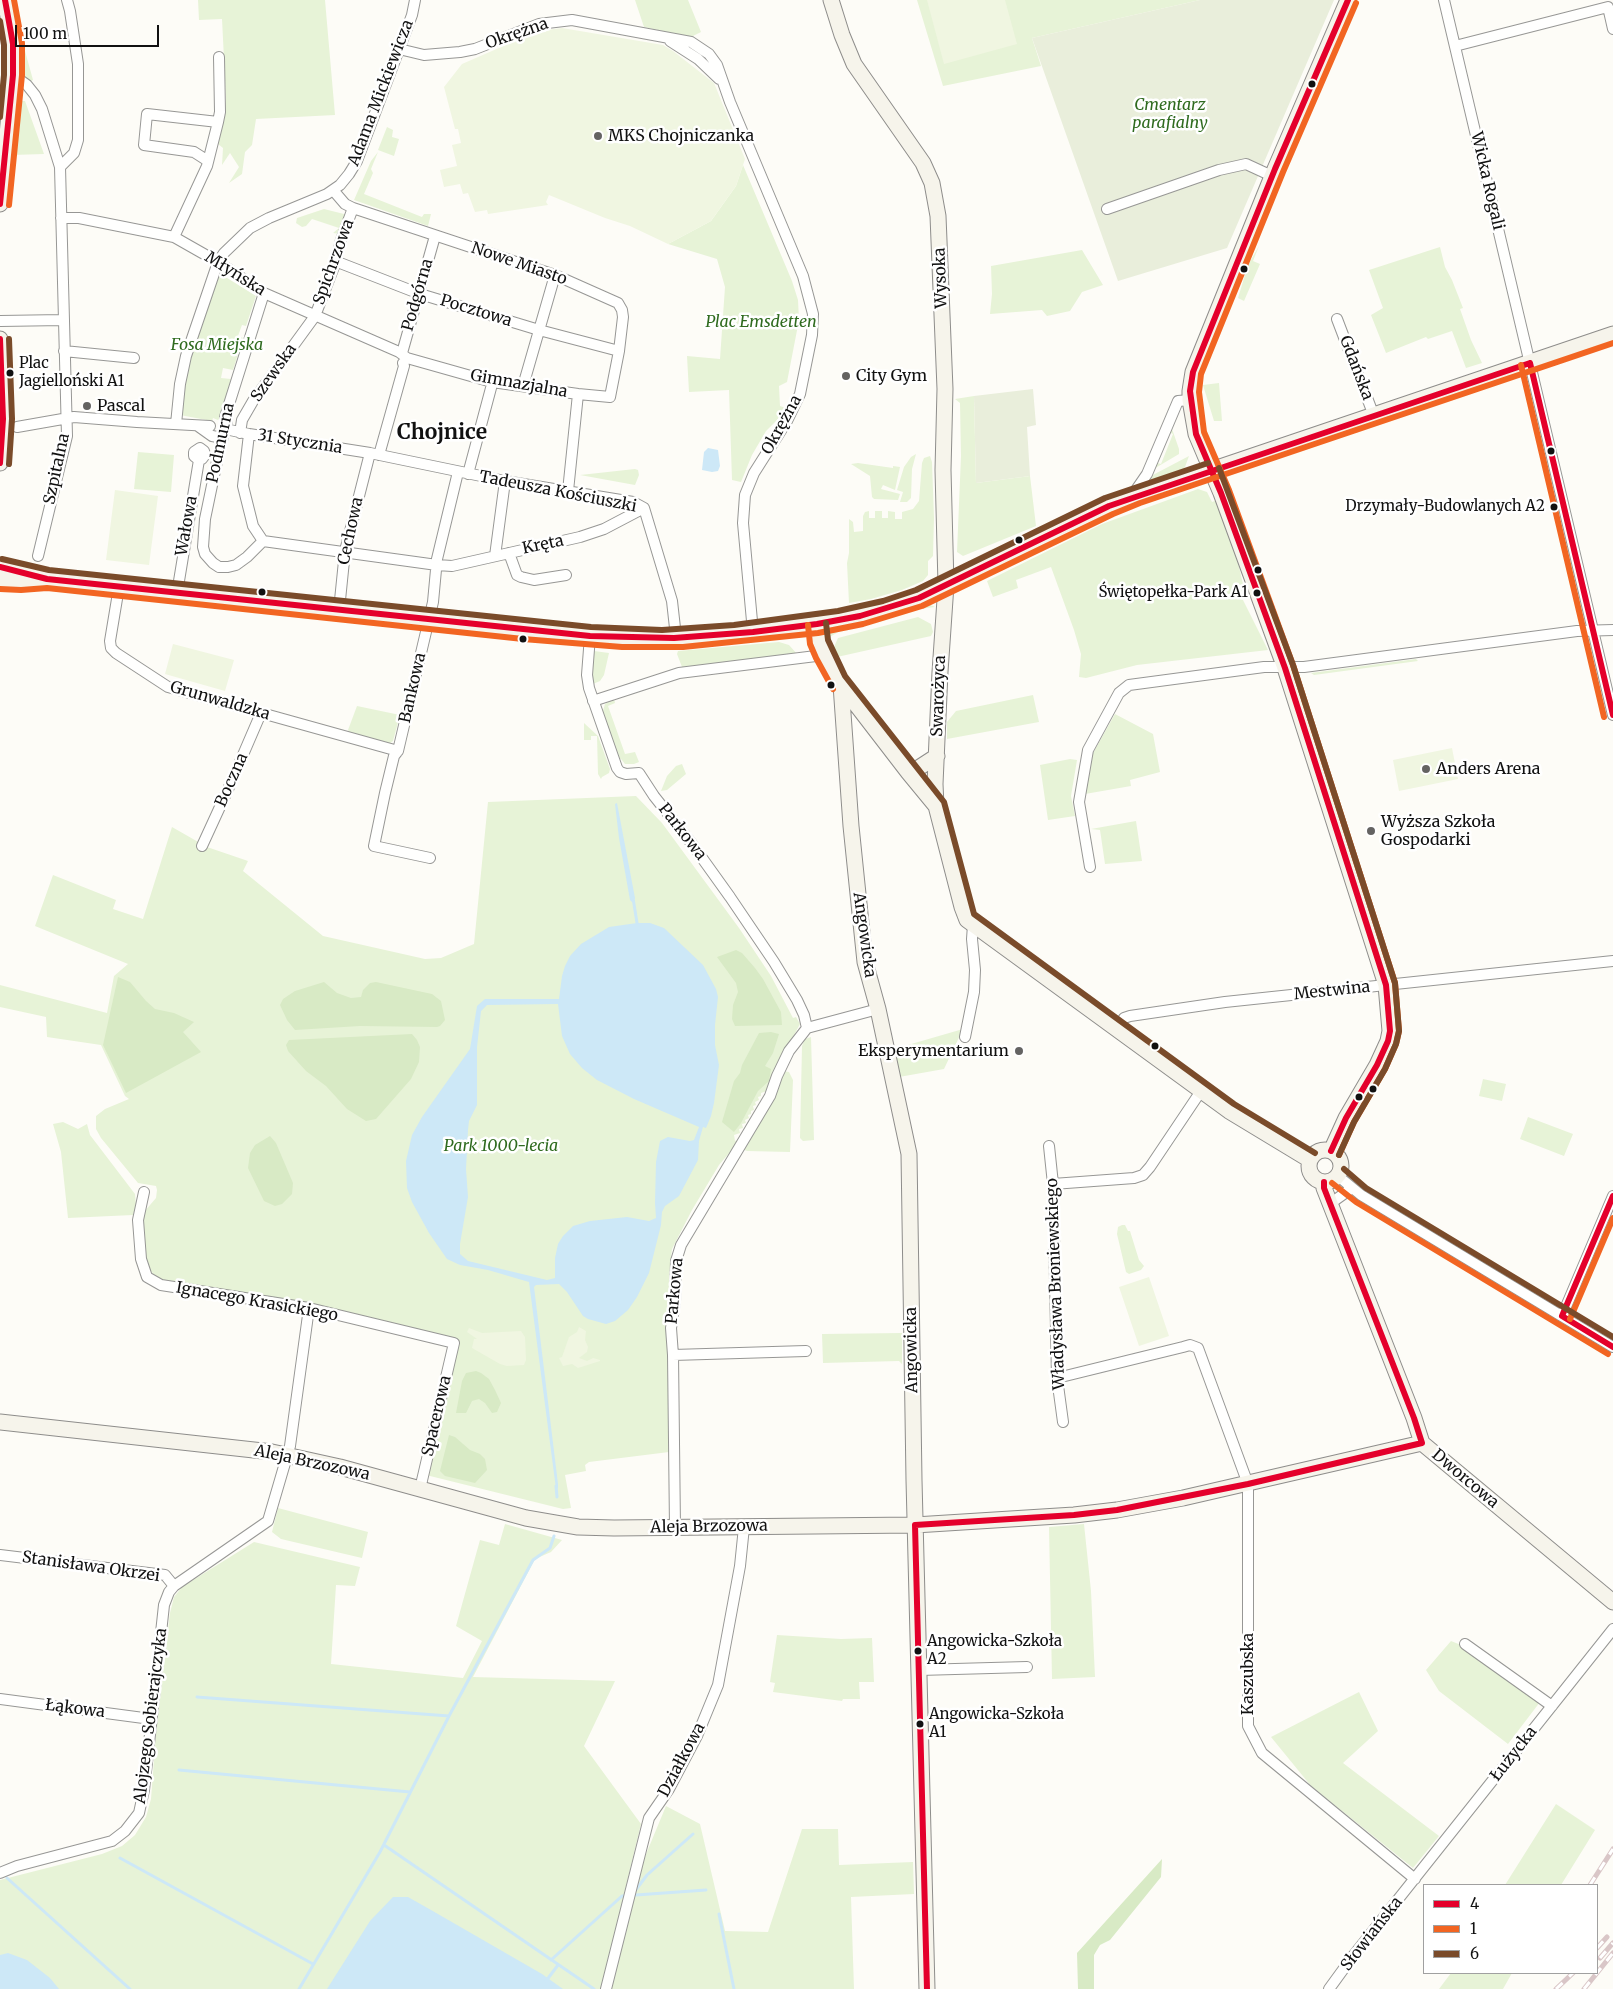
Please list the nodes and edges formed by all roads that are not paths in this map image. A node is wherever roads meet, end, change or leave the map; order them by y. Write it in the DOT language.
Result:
graph roads {
  1 [pos="5,0"];
  2 [pos="67,0"];
  3 [pos="415,0"];
  4 [pos="830,0"];
  5 [pos="1348,0"];
  6 [pos="1444,0"];
  7 [pos="1613,29"];
  8 [pos="1455,46"];
  9 [pos="399,49"];
  10 [pos="219,56"];
  11 [pos="13,75"];
  12 [pos="218,122"];
  13 [pos="208,160"];
  14 [pos="60,167"];
  15 [pos="1272,176"];
  16 [pos="334,190"];
  17 [pos="0,204"];
  18 [pos="353,208"];
  19 [pos="1107,209"];
  20 [pos="61,218"];
  21 [pos="435,236"];
  22 [pos="174,237"];
  23 [pos="335,261"];
  24 [pos="218,262"];
  25 [pos="555,275"];
  26 [pos="264,293"];
  27 [pos="420,294"];
  28 [pos="315,316"];
  29 [pos="1337,319"];
  30 [pos="63,320"];
  31 [pos="0,322"];
  32 [pos="539,330"];
  33 [pos="1613,334"];
  34 [pos="0,339"];
  35 [pos="64,351"];
  36 [pos="619,351"];
  37 [pos="134,358"];
  38 [pos="402,358"];
  39 [pos="1530,363"];
  40 [pos="523,386"];
  41 [pos="491,388"];
  42 [pos="578,394"];
  43 [pos="610,397"];
  44 [pos="1190,400"];
  45 [pos="1374,416"];
  46 [pos="66,417"];
  47 [pos="176,424"];
  48 [pos="198,426"];
  49 [pos="210,426"];
  50 [pos="17,427"];
  51 [pos="225,432"];
  52 [pos="244,434"];
  53 [pos="1,440"];
  54 [pos="375,454"];
  55 [pos="199,460"];
  56 [pos="0,463"];
  57 [pos="1212,471"];
  58 [pos="463,473"];
  59 [pos="505,481"];
  60 [pos="568,491"];
  61 [pos="1137,495"];
  62 [pos="644,508"];
  63 [pos="263,541"];
  64 [pos="345,551"];
  65 [pos="509,553"];
  66 [pos="38,556"];
  67 [pos="495,556"];
  68 [pos="437,565"];
  69 [pos="0,567"];
  70 [pos="566,575"];
  71 [pos="47,579"];
  72 [pos="0,580"];
  73 [pos="946,585"];
  74 [pos="119,587"];
  75 [pos="177,593"];
  76 [pos="339,610"];
  77 [pos="428,620"];
  78 [pos="817,624"];
  79 [pos="675,628"];
  80 [pos="1592,630"];
  81 [pos="1613,630"];
  82 [pos="753,632"];
  83 [pos="590,636"];
  84 [pos="824,655"];
  85 [pos="1285,668"];
  86 [pos="841,685"];
  87 [pos="593,701"];
  88 [pos="858,708"];
  89 [pos="261,713"];
  90 [pos="1613,715"];
  91 [pos="844,716"];
  92 [pos="398,751"];
  93 [pos="937,756"];
  94 [pos="908,772"];
  95 [pos="936,806"];
  96 [pos="202,846"];
  97 [pos="430,858"];
  98 [pos="1090,867"];
  99 [pos="973,925"];
  100 [pos="1613,961"];
  101 [pos="1386,985"];
  102 [pos="878,1009"];
  103 [pos="807,1028"];
  104 [pos="1117,1028"];
  105 [pos="965,1037"];
  106 [pos="1201,1091"];
  107 [pos="1048,1146"];
  108 [pos="1331,1151"];
  109 [pos="1310,1160"];
  110 [pos="1331,1179"];
  111 [pos="1053,1184"];
  112 [pos="1352,1188"];
  113 [pos="144,1192"];
  114 [pos="1613,1196"];
  115 [pos="1336,1199"];
  116 [pos="309,1308"];
  117 [pos="1562,1316"];
  118 [pos="454,1343"];
  119 [pos="1613,1347"];
  120 [pos="806,1351"];
  121 [pos="673,1355"];
  122 [pos="1057,1378"];
  123 [pos="0,1422"];
  124 [pos="1063,1422"];
  125 [pos="1422,1443"];
  126 [pos="287,1455"];
  127 [pos="1248,1484"];
  128 [pos="420,1489"];
  129 [pos="915,1525"];
  130 [pos="744,1527"];
  131 [pos="674,1528"];
  132 [pos="0,1555"];
  133 [pos="174,1586"];
  134 [pos="1613,1602"];
  135 [pos="1613,1629"];
  136 [pos="1465,1644"];
  137 [pos="1027,1667"];
  138 [pos="919,1670"];
  139 [pos="0,1699"];
  140 [pos="1552,1706"];
  141 [pos="151,1719"];
  142 [pos="0,1873"];
  143 [pos="1415,1879"];
  144 [pos="606,1989"];
  145 [pos="927,1989"];
  146 [pos="1329,1989"];
  1 -- 11 [label="street"];
  2 -- 14 [label="street"];
  3 -- 9 [label="street, Adama Mickiewicza"];
  4 -- 73 [label="street, Wysoka"];
  5 -- 15 [label="street"];
  6 -- 8 [label="street, Wicka Rogali"];
  7 -- 8 [label="street"];
  8 -- 39 [label="street, Wicka Rogali"];
  9 -- 16 [label="street, Adama Mickiewicza"];
  9 -- 82 [label="street, Okrężna"];
  10 -- 12 [label="street"];
  11 -- 14 [label="street, Szpitalna"];
  11 -- 17 [label="street"];
  12 -- 13 [label="street"];
  12 -- 13 [label="street"];
  13 -- 22 [label="street"];
  14 -- 20 [label="street, Szpitalna"];
  15 -- 19 [label="street"];
  15 -- 44 [label="street"];
  16 -- 18 [label="street, Nowe Miasto"];
  16 -- 24 [label="street, Adama Mickiewicza"];
  18 -- 21 [label="street, Nowe Miasto"];
  18 -- 23 [label="street, Spichrzowa"];
  20 -- 22 [label="street, Młyńska"];
  20 -- 30 [label="street, Szpitalna"];
  21 -- 25 [label="street, Nowe Miasto"];
  21 -- 27 [label="street, Podgórna"];
  22 -- 24 [label="street, Młyńska"];
  23 -- 27 [label="street, Pocztowa"];
  23 -- 28 [label="street, Spichrzowa"];
  24 -- 26 [label="street, Młyńska"];
  24 -- 47 [label="street"];
  25 -- 32 [label="street"];
  25 -- 36 [label="street, Nowe Miasto"];
  26 -- 28 [label="street, Młyńska"];
  26 -- 51 [label="street, Podmurna"];
  27 -- 32 [label="street, Pocztowa"];
  27 -- 38 [label="street, Podgórna"];
  28 -- 38 [label="street, Młyńska"];
  28 -- 52 [label="street, Szewska"];
  29 -- 45 [label="street, Gdańska"];
  30 -- 31 [label="street"];
  30 -- 35 [label="street, Szpitalna"];
  32 -- 36 [label="street, Pocztowa"];
  32 -- 40 [label="street"];
  33 -- 39 [label="street, Gdańska"];
  34 -- 53 [label="street"];
  35 -- 37 [label="street"];
  35 -- 46 [label="street, Szpitalna"];
  36 -- 43 [label="street, Nowe Miasto"];
  38 -- 40 [label="street, Gimnazjalna"];
  38 -- 54 [label="street, Podgórna"];
  39 -- 45 [label="street, Gdańska"];
  39 -- 80 [label="street, Wicka Rogali"];
  40 -- 42 [label="street, Gimnazjalna"];
  41 -- 58 [label="street, Bankowa"];
  42 -- 43 [label="street, Gimnazjalna"];
  42 -- 60 [label="street"];
  44 -- 57 [label="street"];
  44 -- 61 [label="street"];
  45 -- 57 [label="street, Gdańska"];
  46 -- 47 [label="street, 31 Stycznia"];
  46 -- 50 [label="street, 31 Stycznia"];
  46 -- 66 [label="street, Szpitalna"];
  47 -- 48 [label="street, 31 Stycznia"];
  48 -- 49 [label="street, 31 Stycznia"];
  48 -- 51 [label="street, 31 Stycznia"];
  51 -- 52 [label="street, 31 Stycznia"];
  51 -- 63 [label="street, Podmurna"];
  52 -- 54 [label="street, 31 Stycznia"];
  52 -- 63 [label="street, Szewska"];
  53 -- 56 [label="street"];
  54 -- 58 [label="street, 31 Stycznia"];
  54 -- 64 [label="street, Cechowa"];
  55 -- 75 [label="street, Wałowa"];
  57 -- 61 [label="street, Gdańska"];
  57 -- 85 [label="street"];
  58 -- 59 [label="street, Tadeusza Kościuszki"];
  58 -- 68 [label="street, Bankowa"];
  59 -- 60 [label="street, Tadeusza Kościuszki"];
  59 -- 67 [label="street"];
  60 -- 62 [label="street, Tadeusza Kościuszki"];
  61 -- 73 [label="street, Gdańska"];
  62 -- 65 [label="street, Kręta"];
  62 -- 79 [label="street, Tadeusza Kościuszki"];
  63 -- 64 [label="street, Kręta"];
  64 -- 68 [label="street, Kręta"];
  64 -- 76 [label="street, Cechowa"];
  65 -- 67 [label="street, Kręta"];
  65 -- 70 [label="street"];
  67 -- 68 [label="street, Kręta"];
  68 -- 77 [label="street, Bankowa"];
  69 -- 71 [label="street"];
  71 -- 72 [label="street"];
  71 -- 74 [label="street, Gdańska"];
  73 -- 78 [label="street, Gdańska"];
  73 -- 93 [label="street, Swarożyca"];
  74 -- 75 [label="street, Gdańska"];
  74 -- 89 [label="street, Grunwaldzka"];
  75 -- 76 [label="street, Gdańska"];
  76 -- 77 [label="street, Gdańska"];
  77 -- 83 [label="street, Gdańska"];
  77 -- 92 [label="street, Bankowa"];
  78 -- 82 [label="street, Gdańska"];
  78 -- 84 [label="street"];
  80 -- 81 [label="street"];
  80 -- 85 [label="street"];
  80 -- 90 [label="street, Wicka Rogali"];
  82 -- 83 [label="street, Gdańska"];
  83 -- 87 [label="street, Parkowa"];
  84 -- 86 [label="street"];
  84 -- 87 [label="street"];
  85 -- 98 [label="street"];
  85 -- 101 [label="street"];
  86 -- 88 [label="street"];
  86 -- 91 [label="street, Angowicka"];
  87 -- 103 [label="street, Parkowa"];
  88 -- 91 [label="street"];
  88 -- 94 [label="street"];
  89 -- 92 [label="street, Grunwaldzka"];
  89 -- 96 [label="street, Boczna"];
  91 -- 102 [label="street, Angowicka"];
  92 -- 97 [label="street, Bankowa"];
  93 -- 94 [label="street"];
  93 -- 95 [label="street, Swarożyca"];
  94 -- 95 [label="street"];
  95 -- 99 [label="street"];
  99 -- 104 [label="street"];
  99 -- 105 [label="street"];
  100 -- 101 [label="street, Mestwina"];
  101 -- 104 [label="street, Mestwina"];
  101 -- 108 [label="street"];
  102 -- 103 [label="street"];
  102 -- 129 [label="street, Angowicka"];
  103 -- 121 [label="street, Parkowa"];
  104 -- 106 [label="street"];
  106 -- 109 [label="street"];
  106 -- 111 [label="street"];
  107 -- 111 [label="street, Władysława Broniewskiego"];
  108 -- 109 [label="street"];
  108 -- 110 [label="street"];
  109 -- 110 [label="street"];
  110 -- 112 [label="street"];
  110 -- 115 [label="street, Dworcowa"];
  111 -- 122 [label="street, Władysława Broniewskiego"];
  112 -- 115 [label="street"];
  112 -- 117 [label="street"];
  113 -- 116 [label="street, Ignacego Krasickiego"];
  114 -- 117 [label="street"];
  115 -- 125 [label="street, Dworcowa"];
  116 -- 118 [label="street, Ignacego Krasickiego"];
  116 -- 126 [label="street, Stanisława Okrzei"];
  117 -- 119 [label="street"];
  118 -- 128 [label="street, Spacerowa"];
  120 -- 121 [label="street"];
  121 -- 131 [label="street, Parkowa"];
  122 -- 124 [label="street, Władysława Broniewskiego"];
  122 -- 127 [label="street, Kaszubska"];
  123 -- 126 [label="street, Aleja Brzozowa"];
  125 -- 127 [label="street, Aleja Brzozowa"];
  125 -- 134 [label="street, Dworcowa"];
  126 -- 128 [label="street, Aleja Brzozowa"];
  126 -- 133 [label="street, Stanisława Okrzei"];
  127 -- 129 [label="street, Aleja Brzozowa"];
  127 -- 143 [label="street, Kaszubska"];
  128 -- 131 [label="street, Aleja Brzozowa"];
  129 -- 130 [label="street, Aleja Brzozowa"];
  129 -- 138 [label="street, Angowicka"];
  130 -- 131 [label="street, Aleja Brzozowa"];
  130 -- 144 [label="street, Działkowa"];
  132 -- 133 [label="street, Stanisława Okrzei"];
  133 -- 141 [label="street, Alojzego Sobierajczyka"];
  135 -- 140 [label="street, Łużycka"];
  136 -- 140 [label="street"];
  137 -- 138 [label="street"];
  138 -- 145 [label="street, Angowicka"];
  139 -- 141 [label="street, Łąkowa"];
  140 -- 143 [label="street, Łużycka"];
  141 -- 142 [label="street, Alojzego Sobierajczyka"];
  143 -- 146 [label="street, Słowiańska"];
}
